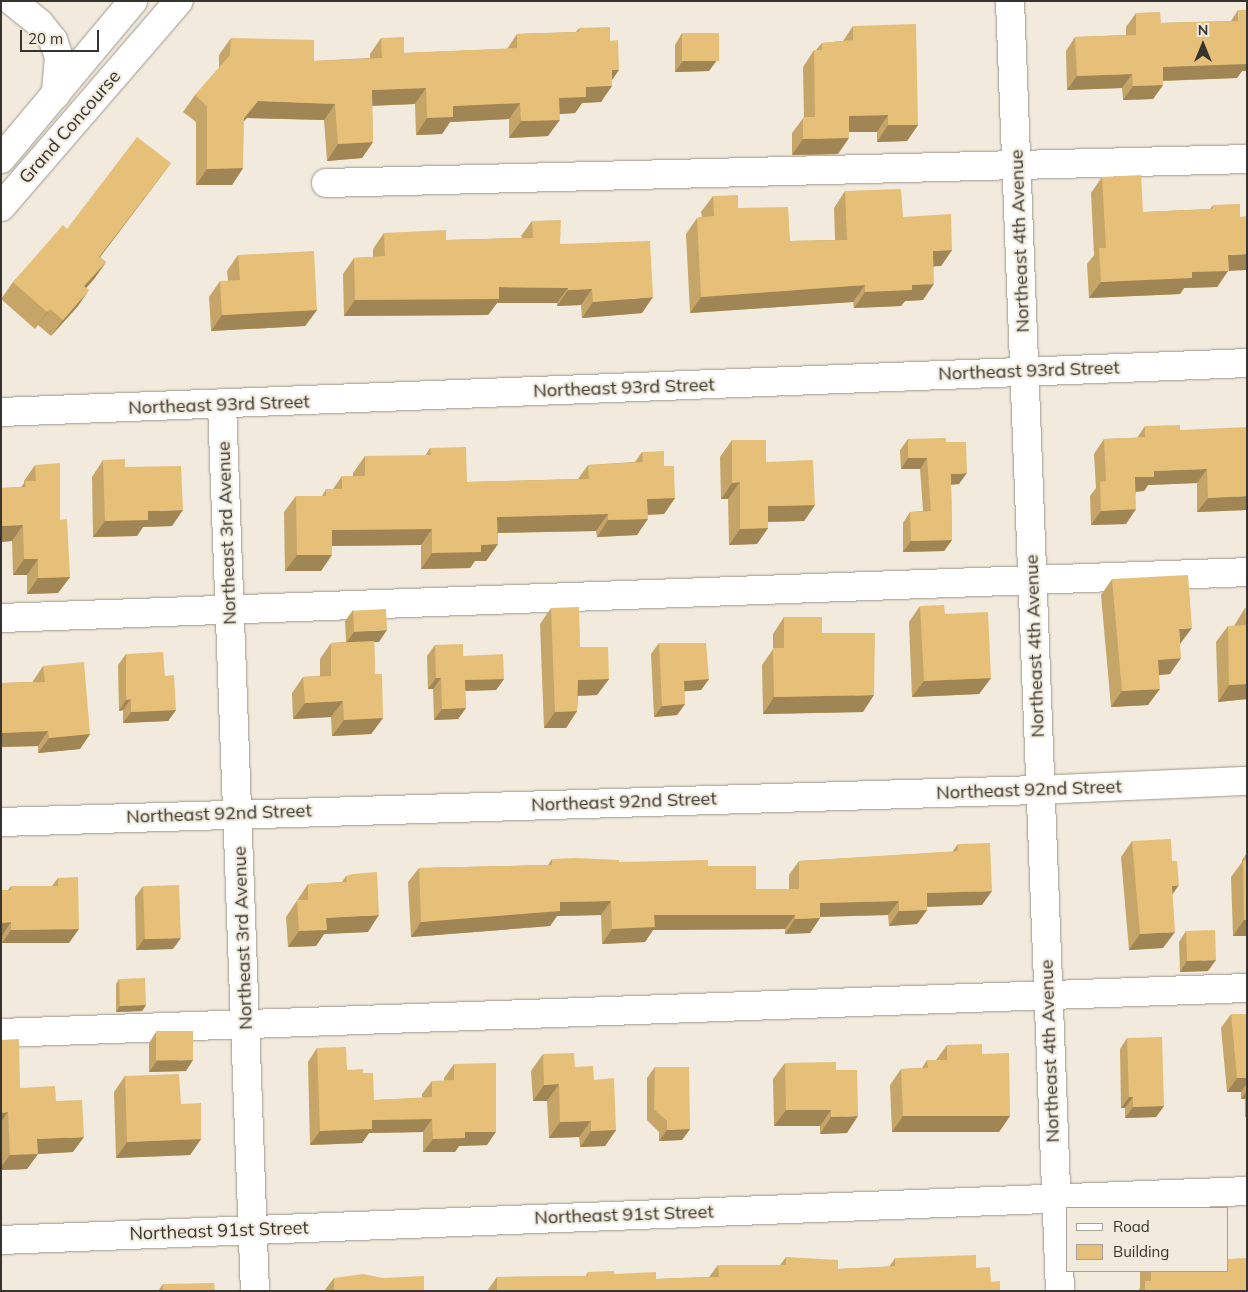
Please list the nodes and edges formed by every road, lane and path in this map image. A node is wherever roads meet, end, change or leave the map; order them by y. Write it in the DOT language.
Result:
graph roads {
  1 [pos="12,1"];
  2 [pos="133,1"];
  3 [pos="179,1"];
  4 [pos="1010,1"];
  5 [pos="56,94"];
  6 [pos="1,159"];
  7 [pos="1247,159"];
  8 [pos="1017,166"];
  9 [pos="326,183"];
  10 [pos="1,207"];
  11 [pos="1247,363"];
  12 [pos="1026,370"];
  13 [pos="222,405"];
  14 [pos="1,412"];
  15 [pos="1247,572"];
  16 [pos="1032,579"];
  17 [pos="230,608"];
  18 [pos="1,618"];
  19 [pos="1247,781"];
  20 [pos="1039,790"];
  21 [pos="239,813"];
  22 [pos="1,822"];
  23 [pos="1247,988"];
  24 [pos="1048,995"];
  25 [pos="246,1024"];
  26 [pos="1,1033"];
  27 [pos="1247,1191"];
  28 [pos="1056,1198"];
  29 [pos="253,1230"];
  30 [pos="1,1240"];
  31 [pos="256,1291"];
  32 [pos="1060,1291"];
  1 -- 5 [label="street"];
  2 -- 5 [label="street, Grand Concourse"];
  3 -- 10 [label="street, Grand Concourse"];
  4 -- 8 [label="street, Northeast 4th Avenue"];
  5 -- 6 [label="street, Grand Concourse"];
  7 -- 8 [label="street"];
  8 -- 9 [label="street"];
  8 -- 12 [label="street, Northeast 4th Avenue"];
  11 -- 12 [label="street, Northeast 93rd Street"];
  12 -- 13 [label="street, Northeast 93rd Street"];
  12 -- 16 [label="street, Northeast 4th Avenue"];
  13 -- 14 [label="street, Northeast 93rd Street"];
  13 -- 17 [label="street, Northeast 3rd Avenue"];
  15 -- 16 [label="street"];
  16 -- 17 [label="street"];
  16 -- 20 [label="street, Northeast 4th Avenue"];
  17 -- 18 [label="street"];
  17 -- 21 [label="street, Northeast 3rd Avenue"];
  19 -- 20 [label="street, Northeast 92nd Street"];
  20 -- 21 [label="street, Northeast 92nd Street"];
  20 -- 24 [label="street, Northeast 4th Avenue"];
  21 -- 22 [label="street, Northeast 92nd Street"];
  21 -- 25 [label="street, Northeast 3rd Avenue"];
  23 -- 24 [label="street"];
  24 -- 25 [label="street"];
  24 -- 28 [label="street, Northeast 4th Avenue"];
  25 -- 26 [label="street"];
  25 -- 29 [label="street, Northeast 3rd Avenue"];
  27 -- 28 [label="street, Northeast 91st Street"];
  28 -- 29 [label="street, Northeast 91st Street"];
  28 -- 32 [label="street, Northeast 4th Avenue"];
  29 -- 30 [label="street, Northeast 91st Street"];
  29 -- 31 [label="street, Northeast 3rd Avenue"];
}
